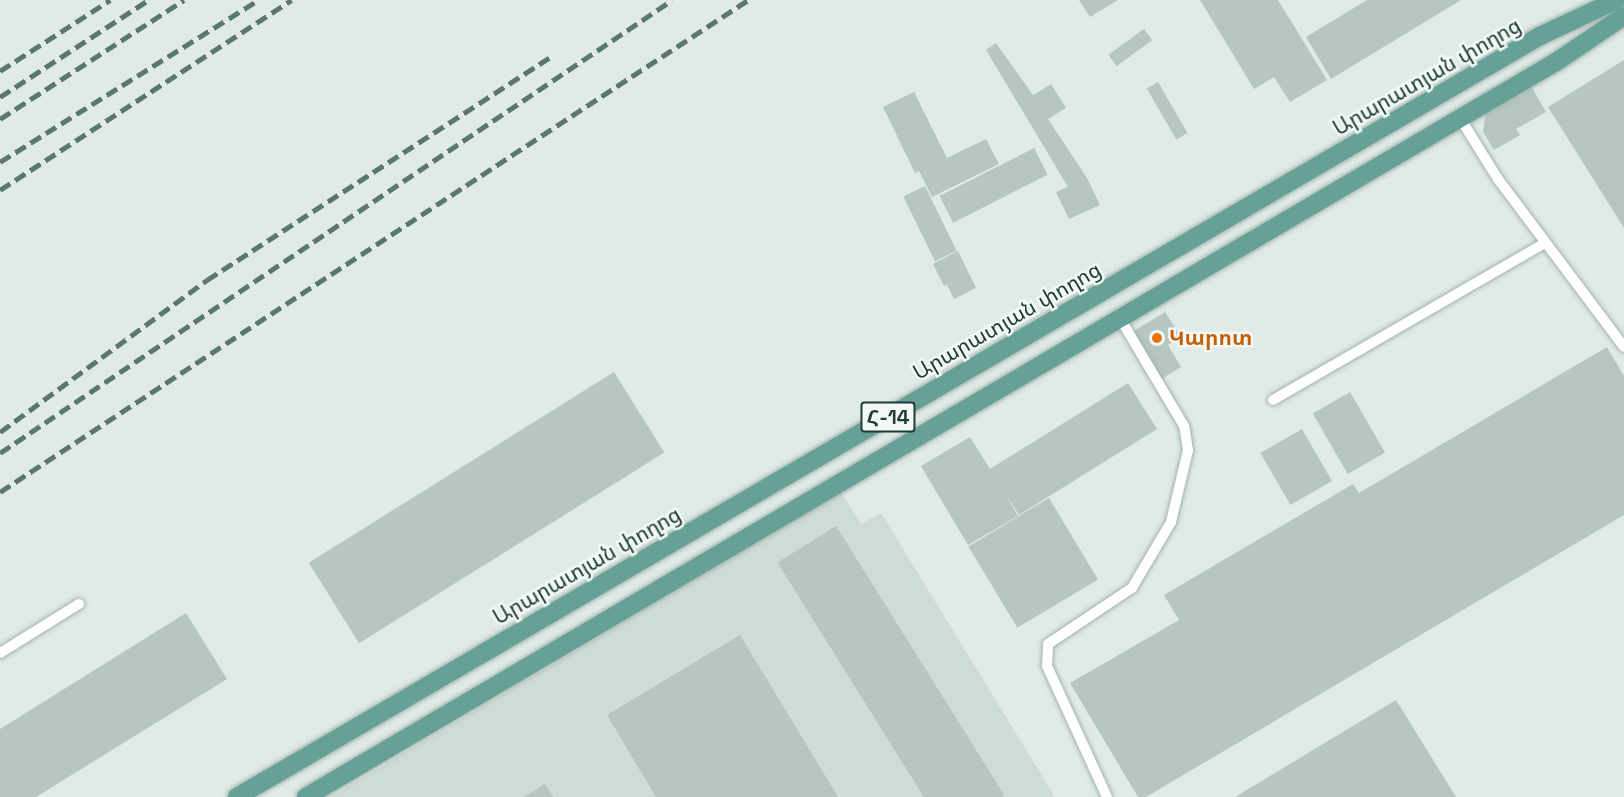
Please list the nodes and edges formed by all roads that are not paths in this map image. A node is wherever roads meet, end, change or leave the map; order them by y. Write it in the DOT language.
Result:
graph roads {
  1 [pos="1617,0"];
  2 [pos="1624,16"];
  3 [pos="1460,118"];
  4 [pos="1545,243"];
  5 [pos="1120,318"];
  6 [pos="1624,346"];
  7 [pos="1273,400"];
  8 [pos="79,604"];
  9 [pos="0,653"];
  10 [pos="237,797"];
  11 [pos="306,797"];
  12 [pos="1107,797"];
  1 -- 10 [label="main road, Արարատյան փողոց / Հ-14"];
  2 -- 3 [label="main road, Հ-14"];
  3 -- 4 [label="lane"];
  3 -- 5 [label="main road, Հ-14"];
  4 -- 6 [label="lane"];
  4 -- 7 [label="lane"];
  5 -- 11 [label="main road, Հ-14"];
  5 -- 12 [label="lane"];
  8 -- 9 [label="lane"];
}
